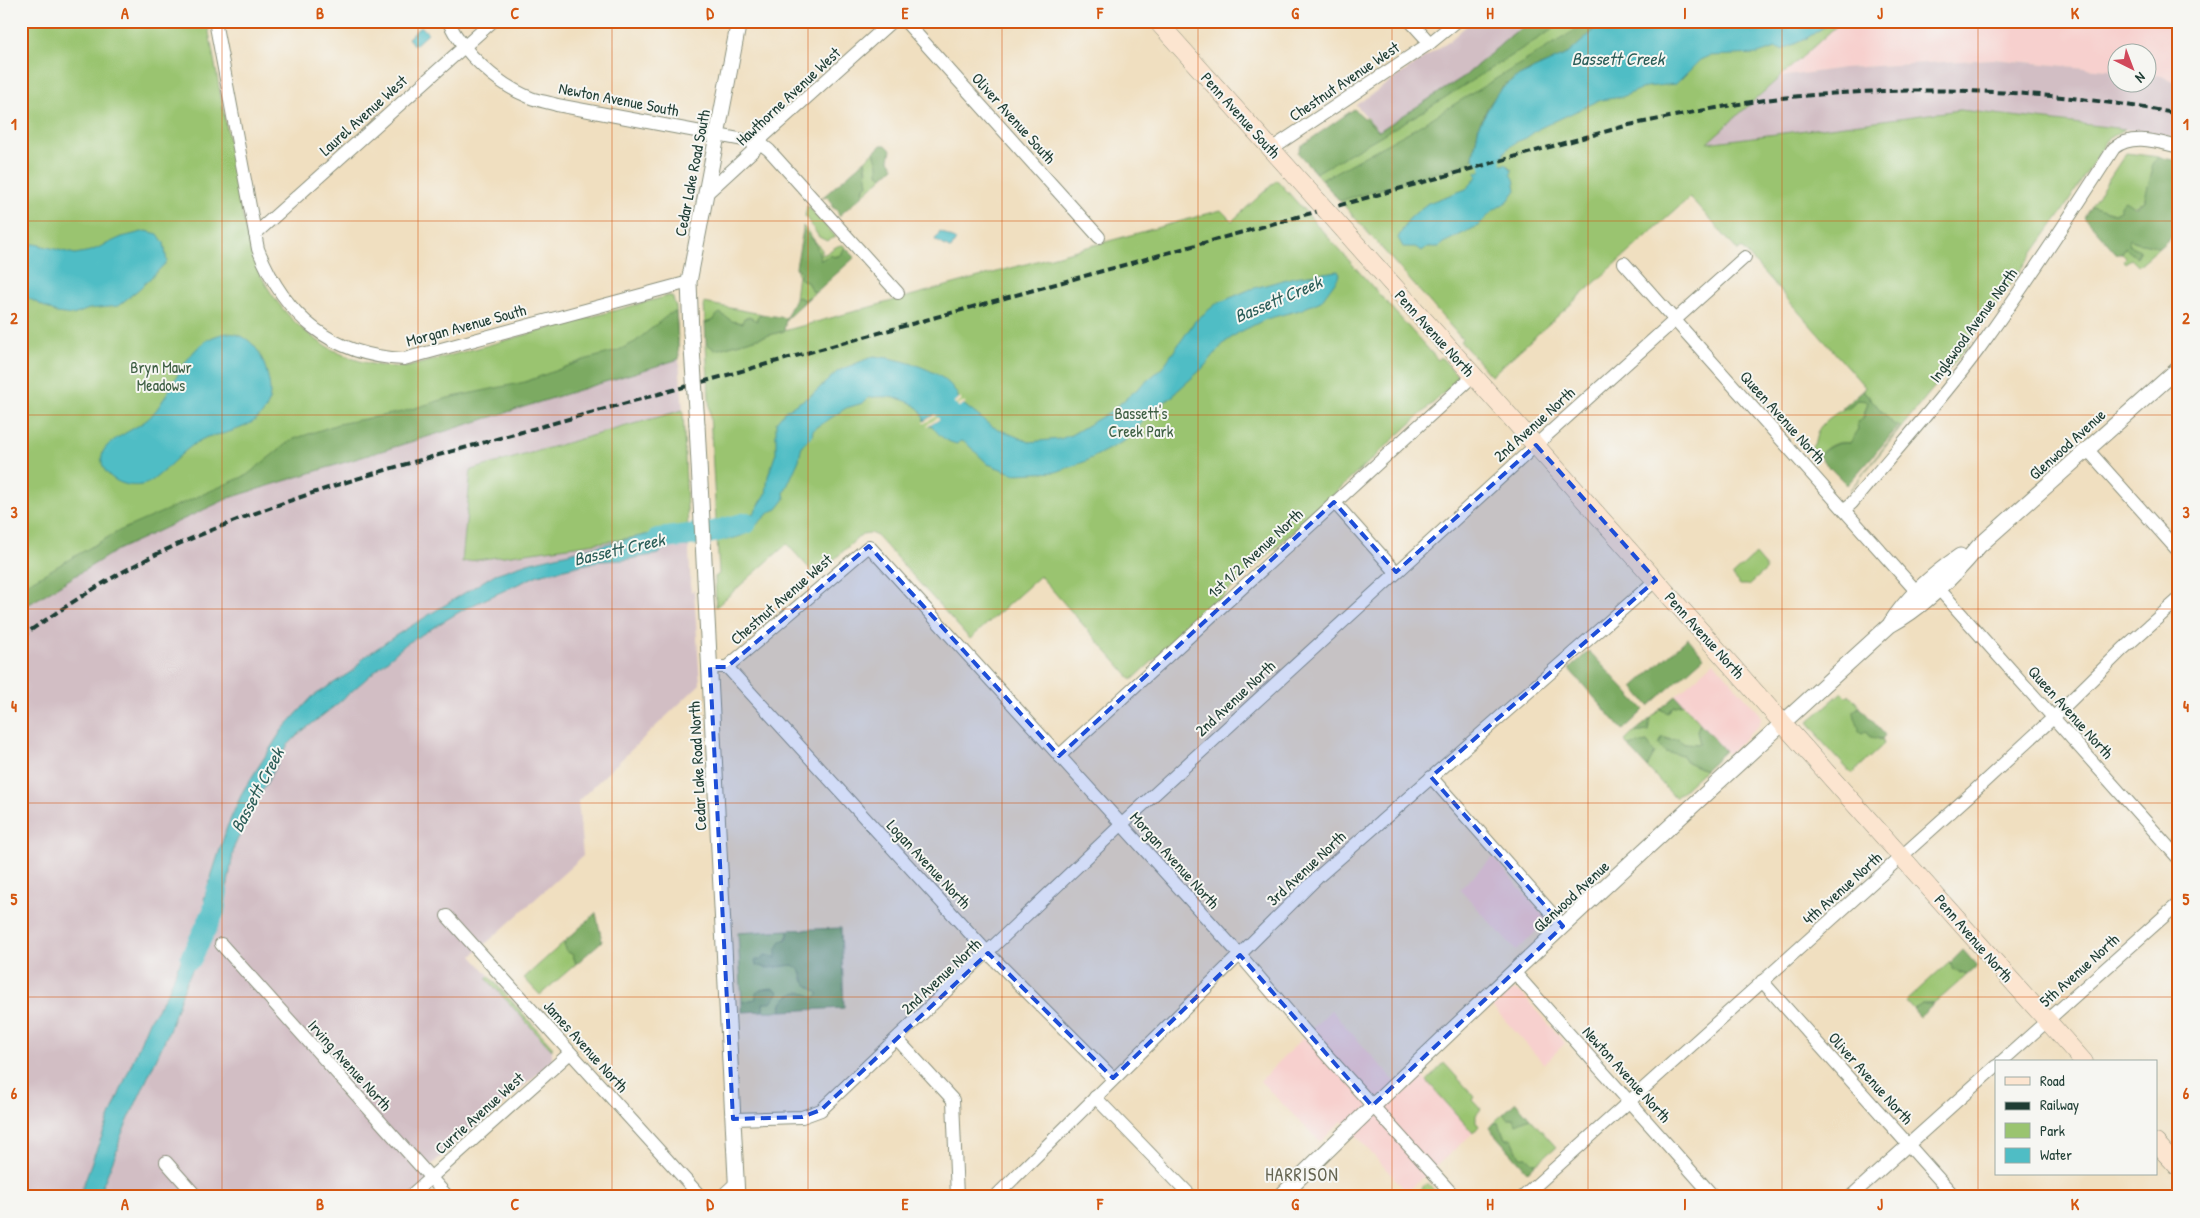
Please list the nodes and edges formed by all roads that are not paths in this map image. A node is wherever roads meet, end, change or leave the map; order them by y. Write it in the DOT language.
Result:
graph roads {
  1 [pos="215,21"];
  2 [pos="448,21"];
  3 [pos="493,21"];
  4 [pos="739,21"];
  5 [pos="892,21"];
  6 [pos="905,21"];
  7 [pos="1157,21"];
  8 [pos="1410,21"];
  9 [pos="1458,21"];
  10 [pos="1430,43"];
  11 [pos="464,46"];
  12 [pos="717,134"];
  13 [pos="760,143"];
  14 [pos="2179,147"];
  15 [pos="1271,148"];
  16 [pos="706,194"];
  17 [pos="1325,209"];
  18 [pos="255,234"];
  19 [pos="1099,237"];
  20 [pos="1745,258"];
  21 [pos="1624,263"];
  22 [pos="689,282"];
  23 [pos="898,293"];
  24 [pos="1674,320"];
  25 [pos="691,333"];
  26 [pos="2179,368"];
  27 [pos="1474,375"];
  28 [pos="1536,444"];
  29 [pos="2087,449"];
  30 [pos="1334,502"];
  31 [pos="1844,510"];
  32 [pos="869,546"];
  33 [pos="1979,546"];
  34 [pos="2179,552"];
  35 [pos="1396,572"];
  36 [pos="1656,580"];
  37 [pos="1938,588"];
  38 [pos="1917,592"];
  39 [pos="2179,599"];
  40 [pos="1890,626"];
  41 [pos="710,667"];
  42 [pos="727,667"];
  43 [pos="2054,717"];
  44 [pos="1783,722"];
  45 [pos="1060,756"];
  46 [pos="1431,777"];
  47 [pos="1121,825"];
  48 [pos="1902,856"];
  49 [pos="2179,859"];
  50 [pos="2179,903"];
  51 [pos="447,916"];
  52 [pos="1563,926"];
  53 [pos="226,949"];
  54 [pos="988,953"];
  55 [pos="1240,955"];
  56 [pos="1515,972"];
  57 [pos="1762,981"];
  58 [pos="2047,1021"];
  59 [pos="897,1040"];
  60 [pos="570,1053"];
  61 [pos="2003,1060"];
  62 [pos="2082,1060"];
  63 [pos="1995,1067"];
  64 [pos="1112,1078"];
  65 [pos="1095,1096"];
  66 [pos="1629,1101"];
  67 [pos="1372,1106"];
  68 [pos="733,1119"];
  69 [pos="1909,1145"];
  70 [pos="2158,1145"];
  71 [pos="166,1162"];
  72 [pos="2179,1168"];
  73 [pos="431,1178"];
  74 [pos="736,1190"];
  75 [pos="197,1197"];
  76 [pos="409,1197"];
  77 [pos="448,1197"];
  78 [pos="701,1197"];
  79 [pos="721,1197"];
  80 [pos="957,1197"];
  81 [pos="995,1197"];
  82 [pos="1192,1197"];
  83 [pos="1280,1197"];
  84 [pos="1454,1197"];
  85 [pos="1523,1197"];
  86 [pos="1714,1197"];
  87 [pos="1850,1197"];
  88 [pos="1955,1197"];
  1 -- 18 [label="street, Morgan Avenue South"];
  2 -- 11 [label="street, Newton Avenue South"];
  3 -- 11 [label="street, Laurel Avenue West"];
  4 -- 12 [label="street, Cedar Lake Road South"];
  5 -- 13 [label="street, Hawthorne Avenue West"];
  6 -- 19 [label="street, Oliver Avenue South"];
  7 -- 15 [label="main road, Penn Avenue South"];
  8 -- 10 [label="street"];
  9 -- 10 [label="street, Chestnut Avenue West"];
  10 -- 15 [label="street, Chestnut Avenue West"];
  11 -- 12 [label="street, Newton Avenue South"];
  11 -- 18 [label="street, Laurel Avenue West"];
  12 -- 13 [label="street, Newton Avenue South"];
  12 -- 16 [label="street, Cedar Lake Road South"];
  13 -- 16 [label="street, Hawthorne Avenue West"];
  13 -- 23 [label="street"];
  14 -- 31 [label="street, Inglewood Avenue North"];
  15 -- 17 [label="main road, Penn Avenue South"];
  16 -- 22 [label="street, Cedar Lake Road South"];
  17 -- 27 [label="main road, Penn Avenue North, bridge"];
  18 -- 22 [label="street, Morgan Avenue South"];
  20 -- 24 [label="street, 2nd Avenue North"];
  21 -- 24 [label="street, Queen Avenue North"];
  22 -- 25 [label="street, Cedar Lake Road South"];
  24 -- 28 [label="street, 2nd Avenue North"];
  24 -- 31 [label="street, Queen Avenue North"];
  25 -- 41 [label="street, Cedar Lake Road North, bridge"];
  26 -- 29 [label="street, Glenwood Avenue"];
  27 -- 28 [label="main road, Penn Avenue North"];
  27 -- 30 [label="street, 1st 1/2 Avenue North"];
  28 -- 35 [label="street, 2nd Avenue North"];
  28 -- 36 [label="main road, Penn Avenue North"];
  29 -- 33 [label="street, Glenwood Avenue"];
  29 -- 34 [label="street"];
  30 -- 35 [label="street"];
  30 -- 45 [label="street, 1st 1/2 Avenue North"];
  31 -- 38 [label="street, Queen Avenue North"];
  32 -- 42 [label="street, Chestnut Avenue West"];
  32 -- 45 [label="street, Morgan Avenue North"];
  33 -- 37 [label="street, Glenwood Avenue"];
  33 -- 38 [label="street, Glenwood Avenue"];
  35 -- 47 [label="street, 2nd Avenue North"];
  36 -- 44 [label="main road, Penn Avenue North"];
  36 -- 46 [label="street, 3rd Avenue North"];
  37 -- 40 [label="street, Glenwood Avenue"];
  37 -- 43 [label="street, Queen Avenue North"];
  38 -- 40 [label="street, Glenwood Avenue"];
  39 -- 43 [label="street, 4th Avenue North"];
  40 -- 44 [label="street, Glenwood Avenue"];
  41 -- 42 [label="street, Chestnut Avenue West"];
  41 -- 68 [label="street, Cedar Lake Road North"];
  42 -- 54 [label="street, Logan Avenue North"];
  43 -- 48 [label="street, 4th Avenue North"];
  43 -- 49 [label="street, Queen Avenue North"];
  44 -- 48 [label="main road, Penn Avenue North"];
  44 -- 52 [label="street, Glenwood Avenue"];
  45 -- 47 [label="street, Morgan Avenue North"];
  46 -- 52 [label="street"];
  46 -- 55 [label="street, 3rd Avenue North"];
  47 -- 54 [label="street, 2nd Avenue North"];
  47 -- 55 [label="street, Morgan Avenue North"];
  48 -- 57 [label="street, 4th Avenue North"];
  48 -- 58 [label="main road, Penn Avenue North"];
  50 -- 58 [label="street, 5th Avenue North"];
  51 -- 60 [label="street, James Avenue North"];
  52 -- 56 [label="street, Glenwood Avenue"];
  53 -- 73 [label="street, Irving Avenue North"];
  54 -- 59 [label="street, 2nd Avenue North"];
  54 -- 64 [label="street, Logan Avenue North"];
  55 -- 64 [label="street, 3rd Avenue North"];
  55 -- 67 [label="street, Morgan Avenue North"];
  56 -- 66 [label="street, Newton Avenue North"];
  56 -- 67 [label="street, Glenwood Avenue"];
  57 -- 66 [label="street, 4th Avenue North"];
  57 -- 69 [label="street, Oliver Avenue North"];
  58 -- 61 [label="street, 5th Avenue North"];
  58 -- 62 [label="main road, Penn Avenue North"];
  59 -- 68 [label="street, 2nd Avenue North"];
  59 -- 80 [label="street"];
  60 -- 73 [label="street, Currie Avenue West"];
  60 -- 78 [label="street, James Avenue North"];
  63 -- 69 [label="street"];
  64 -- 65 [label="street, 3rd Avenue North"];
  65 -- 81 [label="street, 3rd Avenue North"];
  65 -- 82 [label="street"];
  66 -- 85 [label="street, 4th Avenue North"];
  66 -- 86 [label="street, Newton Avenue North"];
  67 -- 83 [label="street, Glenwood Avenue"];
  67 -- 84 [label="street, Morgan Avenue North"];
  68 -- 74 [label="street, Cedar Lake Road North"];
  69 -- 87 [label="street"];
  69 -- 88 [label="street, Oliver Avenue North"];
  70 -- 72 [label="main road"];
  71 -- 75 [label="street"];
  73 -- 76 [label="street, Currie Avenue West"];
  73 -- 77 [label="street, Irving Avenue North"];
  74 -- 79 [label="street"];
}
